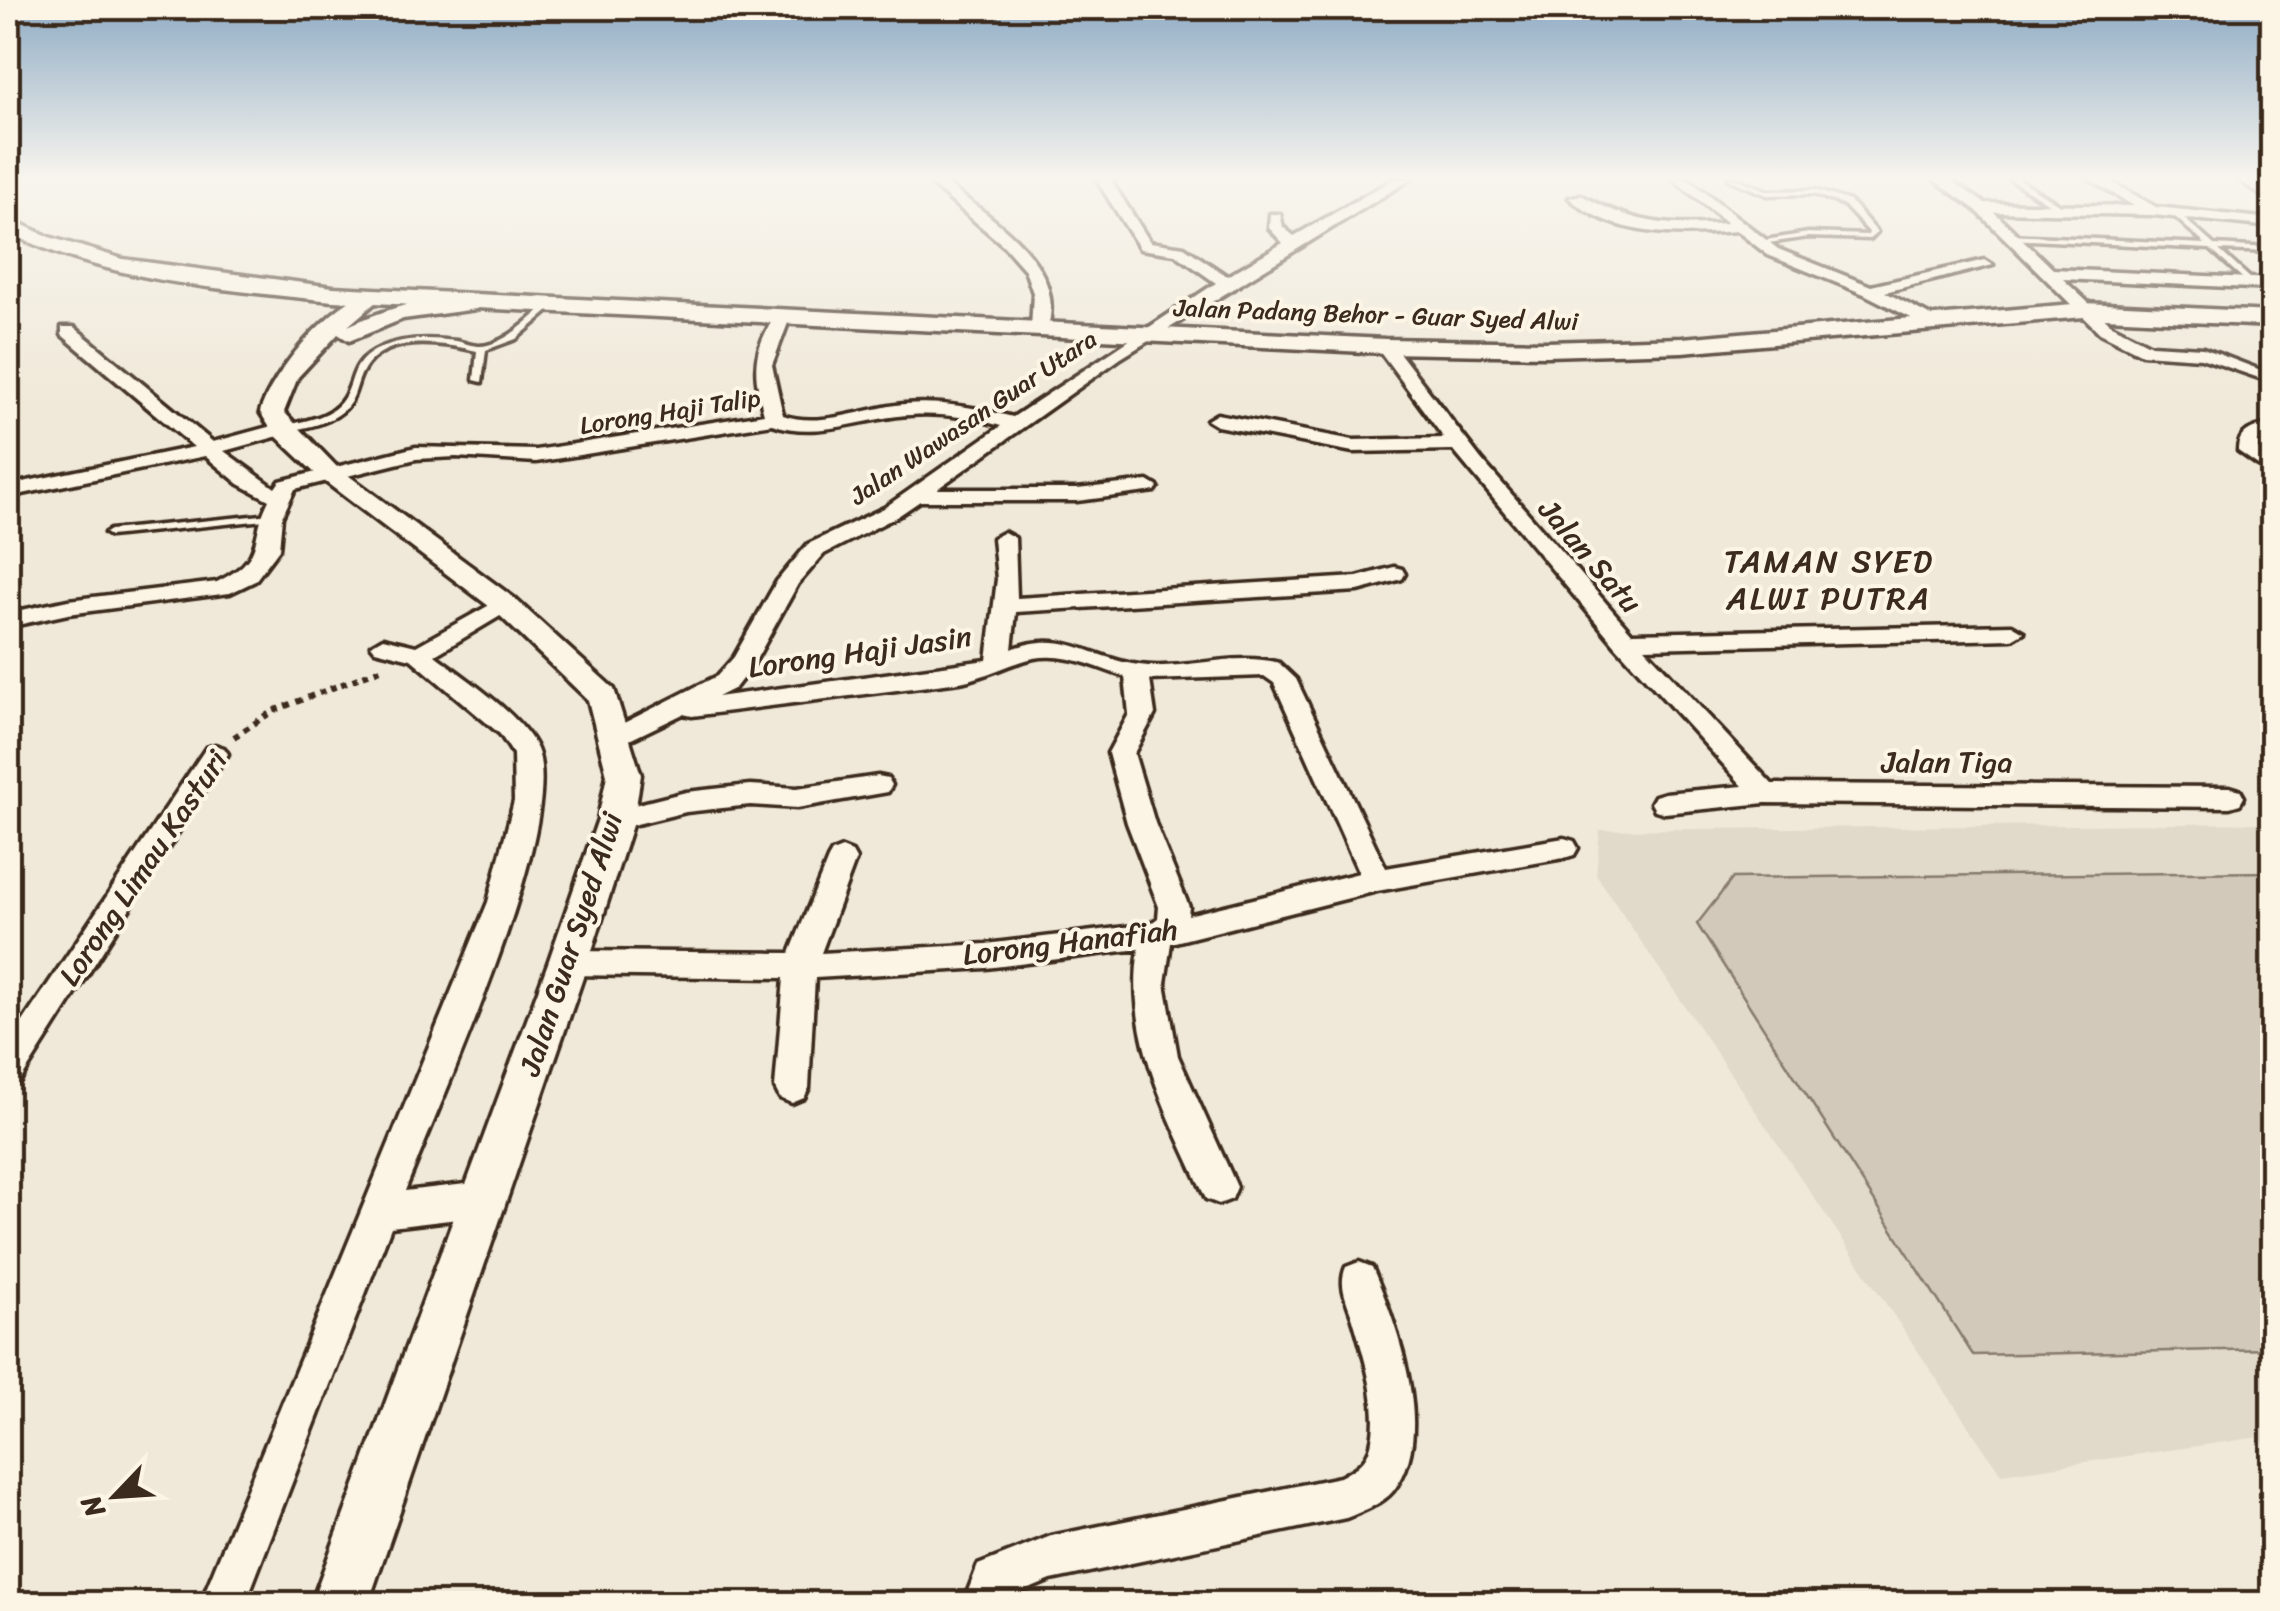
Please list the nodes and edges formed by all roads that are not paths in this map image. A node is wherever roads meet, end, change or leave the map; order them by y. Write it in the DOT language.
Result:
graph roads {
  1 [pos="87,254"];
  2 [pos="1016,254"];
  3 [pos="1185,254"];
  4 [pos="1275,254"];
  5 [pos="1780,254"];
  6 [pos="2027,254"];
  7 [pos="2220,254"];
  8 [pos="1985,265"];
  9 [pos="2046,272"];
  10 [pos="2248,280"];
  11 [pos="1226,283"];
  12 [pos="2272,284"];
  13 [pos="289,289"];
  14 [pos="1870,291"];
  15 [pos="383,296"];
  16 [pos="487,302"];
  17 [pos="554,304"];
  18 [pos="2084,310"];
  19 [pos="784,315"];
  20 [pos="2272,319"];
  21 [pos="1929,322"];
  22 [pos="1040,329"];
  23 [pos="68,330"];
  24 [pos="1146,335"];
  25 [pos="343,337"];
  26 [pos="1386,346"];
  27 [pos="482,349"];
  28 [pos="308,350"];
  29 [pos="2262,374"];
  30 [pos="479,380"];
  31 [pos="774,418"];
  32 [pos="1217,420"];
  33 [pos="1018,425"];
  34 [pos="2272,428"];
  35 [pos="283,429"];
  36 [pos="1455,444"];
  37 [pos="211,449"];
  38 [pos="2258,459"];
  39 [pos="328,472"];
  40 [pos="1148,487"];
  41 [pos="8,491"];
  42 [pos="282,495"];
  43 [pos="917,495"];
  44 [pos="271,517"];
  45 [pos="110,533"];
  46 [pos="1004,538"];
  47 [pos="1394,574"];
  48 [pos="504,604"];
  49 [pos="1006,606"];
  50 [pos="8,620"];
  51 [pos="2012,632"];
  52 [pos="1624,641"];
  53 [pos="383,645"];
  54 [pos="419,654"];
  55 [pos="1000,662"];
  56 [pos="1137,673"];
  57 [pos="675,710"];
  58 [pos="616,737"];
  59 [pos="215,754"];
  60 [pos="878,785"];
  61 [pos="1765,793"];
  62 [pos="2230,797"];
  63 [pos="1665,803"];
  64 [pos="616,819"];
  65 [pos="1564,848"];
  66 [pos="842,858"];
  67 [pos="1377,880"];
  68 [pos="1157,935"];
  69 [pos="568,963"];
  70 [pos="800,966"];
  71 [pos="8,1071"];
  72 [pos="792,1088"];
  73 [pos="1219,1187"];
  74 [pos="483,1199"];
  75 [pos="379,1211"];
  76 [pos="1359,1280"];
  77 [pos="222,1604"];
  78 [pos="339,1604"];
  79 [pos="985,1604"];
  1 -- 13 [label="main road, Jalan Padang Behor - Guar Syed Alwi"];
  2 -- 22 [label="street"];
  3 -- 11 [label="street"];
  4 -- 11 [label="street, Jalan Wawasan Guar Utara"];
  5 -- 14 [label="street"];
  6 -- 9 [label="street"];
  7 -- 10 [label="lane"];
  8 -- 14 [label="street"];
  9 -- 10 [label="street"];
  9 -- 18 [label="street"];
  10 -- 12 [label="street"];
  11 -- 24 [label="street, Jalan Wawasan Guar Utara"];
  13 -- 15 [label="main road, Jalan Padang Behor - Guar Syed Alwi"];
  13 -- 28 [label="street"];
  14 -- 21 [label="street"];
  15 -- 16 [label="main road, Jalan Padang Behor - Guar Syed Alwi"];
  15 -- 25 [label="street"];
  15 -- 28 [label="street"];
  16 -- 17 [label="main road, Jalan Padang Behor - Guar Syed Alwi"];
  16 -- 25 [label="street"];
  17 -- 19 [label="main road, Jalan Padang Behor - Guar Syed Alwi"];
  17 -- 27 [label="lane"];
  18 -- 20 [label="main road, Jalan Padang Behor - Guar Syed Alwi"];
  18 -- 21 [label="main road, Jalan Padang Behor - Guar Syed Alwi"];
  18 -- 29 [label="street"];
  19 -- 22 [label="main road, Jalan Padang Behor - Guar Syed Alwi"];
  19 -- 31 [label="street"];
  21 -- 26 [label="main road, Jalan Padang Behor - Guar Syed Alwi"];
  22 -- 24 [label="main road, Jalan Padang Behor - Guar Syed Alwi"];
  23 -- 37 [label="street"];
  24 -- 26 [label="main road, Jalan Padang Behor - Guar Syed Alwi"];
  24 -- 33 [label="street, Jalan Wawasan Guar Utara"];
  25 -- 28 [label="street"];
  26 -- 36 [label="street, Jalan Satu"];
  27 -- 30 [label="lane"];
  27 -- 35 [label="lane"];
  28 -- 35 [label="street"];
  31 -- 33 [label="street, Lorong Haji Talip"];
  31 -- 39 [label="street, Lorong Haji Talip"];
  32 -- 36 [label="street"];
  33 -- 43 [label="street, Jalan Wawasan Guar Utara"];
  34 -- 38 [label="street"];
  35 -- 37 [label="street"];
  35 -- 39 [label="street, Jalan Guar Syed Alwi"];
  36 -- 52 [label="street, Jalan Satu"];
  37 -- 41 [label="street"];
  37 -- 42 [label="street"];
  39 -- 42 [label="street, Lorong Haji Talip"];
  39 -- 48 [label="street, Jalan Guar Syed Alwi"];
  40 -- 43 [label="street"];
  42 -- 44 [label="street"];
  43 -- 57 [label="street, Jalan Wawasan Guar Utara"];
  44 -- 45 [label="lane"];
  44 -- 50 [label="street"];
  46 -- 49 [label="street"];
  47 -- 49 [label="street"];
  48 -- 54 [label="street"];
  48 -- 58 [label="street, Jalan Guar Syed Alwi"];
  49 -- 55 [label="street"];
  51 -- 52 [label="street"];
  52 -- 61 [label="street, Jalan Satu"];
  53 -- 54 [label="street"];
  54 -- 75 [label="street"];
  55 -- 56 [label="street, Lorong Haji Jasin"];
  55 -- 57 [label="street, Lorong Haji Jasin"];
  56 -- 67 [label="street, Lorong Haji Jasin"];
  56 -- 68 [label="street"];
  57 -- 58 [label="street, Jalan Wawasan Guar Utara"];
  58 -- 64 [label="street, Jalan Guar Syed Alwi"];
  59 -- 71 [label="street, Lorong Limau Kasturi"];
  60 -- 64 [label="street"];
  61 -- 62 [label="street, Jalan Tiga"];
  61 -- 63 [label="street, Jalan Tiga"];
  64 -- 69 [label="street, Jalan Guar Syed Alwi"];
  65 -- 67 [label="street, Lorong Hanafiah"];
  66 -- 70 [label="street"];
  67 -- 68 [label="street, Lorong Hanafiah"];
  68 -- 70 [label="street, Lorong Hanafiah"];
  68 -- 73 [label="street"];
  69 -- 70 [label="street, Lorong Hanafiah"];
  69 -- 74 [label="street, Jalan Guar Syed Alwi"];
  70 -- 72 [label="street"];
  74 -- 75 [label="street"];
  74 -- 78 [label="street, Jalan Guar Syed Alwi"];
  75 -- 77 [label="street"];
  76 -- 79 [label="street"];
}
